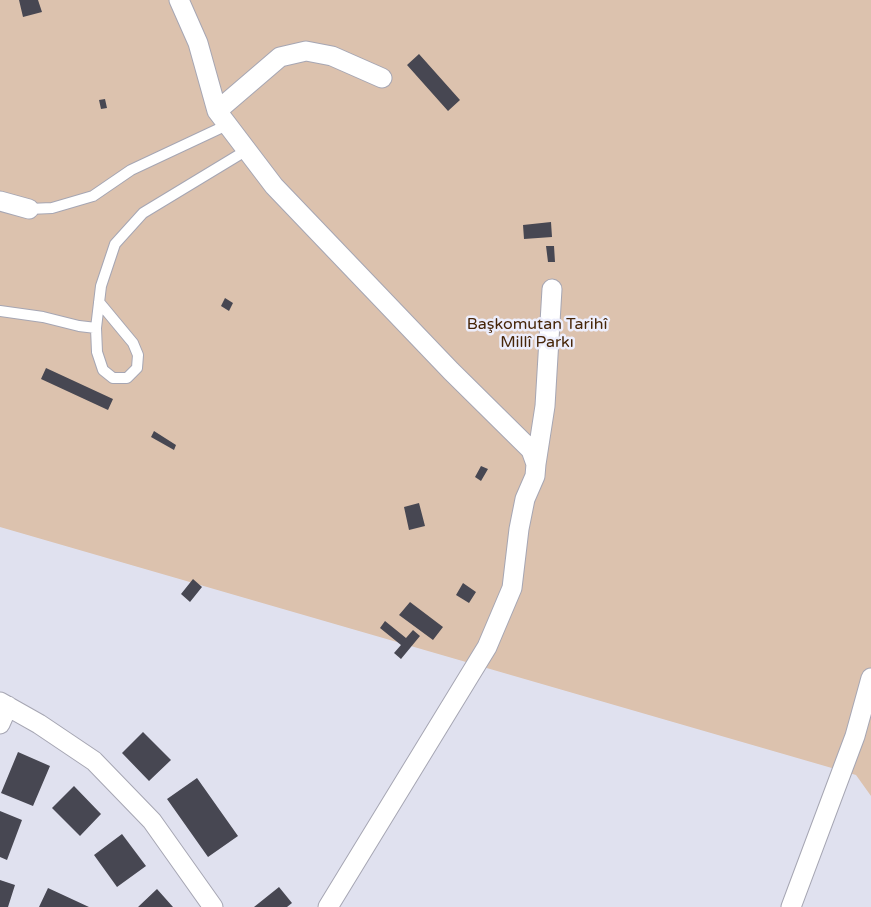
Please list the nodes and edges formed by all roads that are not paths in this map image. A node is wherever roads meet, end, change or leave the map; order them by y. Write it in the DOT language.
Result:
graph roads {
  1 [pos="179,0"];
  2 [pos="382,78"];
  3 [pos="222,118"];
  4 [pos="247,150"];
  5 [pos="0,201"];
  6 [pos="29,209"];
  7 [pos="552,290"];
  8 [pos="99,302"];
  9 [pos="0,311"];
  10 [pos="96,328"];
  11 [pos="536,464"];
  12 [pos="871,678"];
  13 [pos="4,704"];
  14 [pos="0,724"];
  15 [pos="213,907"];
  16 [pos="328,907"];
  17 [pos="791,907"];
  1 -- 3 [label="street"];
  2 -- 3 [label="street"];
  3 -- 4 [label="street"];
  3 -- 6 [label="lane"];
  4 -- 8 [label="lane"];
  4 -- 11 [label="street"];
  5 -- 6 [label="street"];
  7 -- 11 [label="street"];
  8 -- 10 [label="lane"];
  8 -- 10 [label="lane"];
  9 -- 10 [label="lane"];
  11 -- 16 [label="street"];
  12 -- 17 [label="street"];
  13 -- 14 [label="street"];
  13 -- 15 [label="street"];
}
